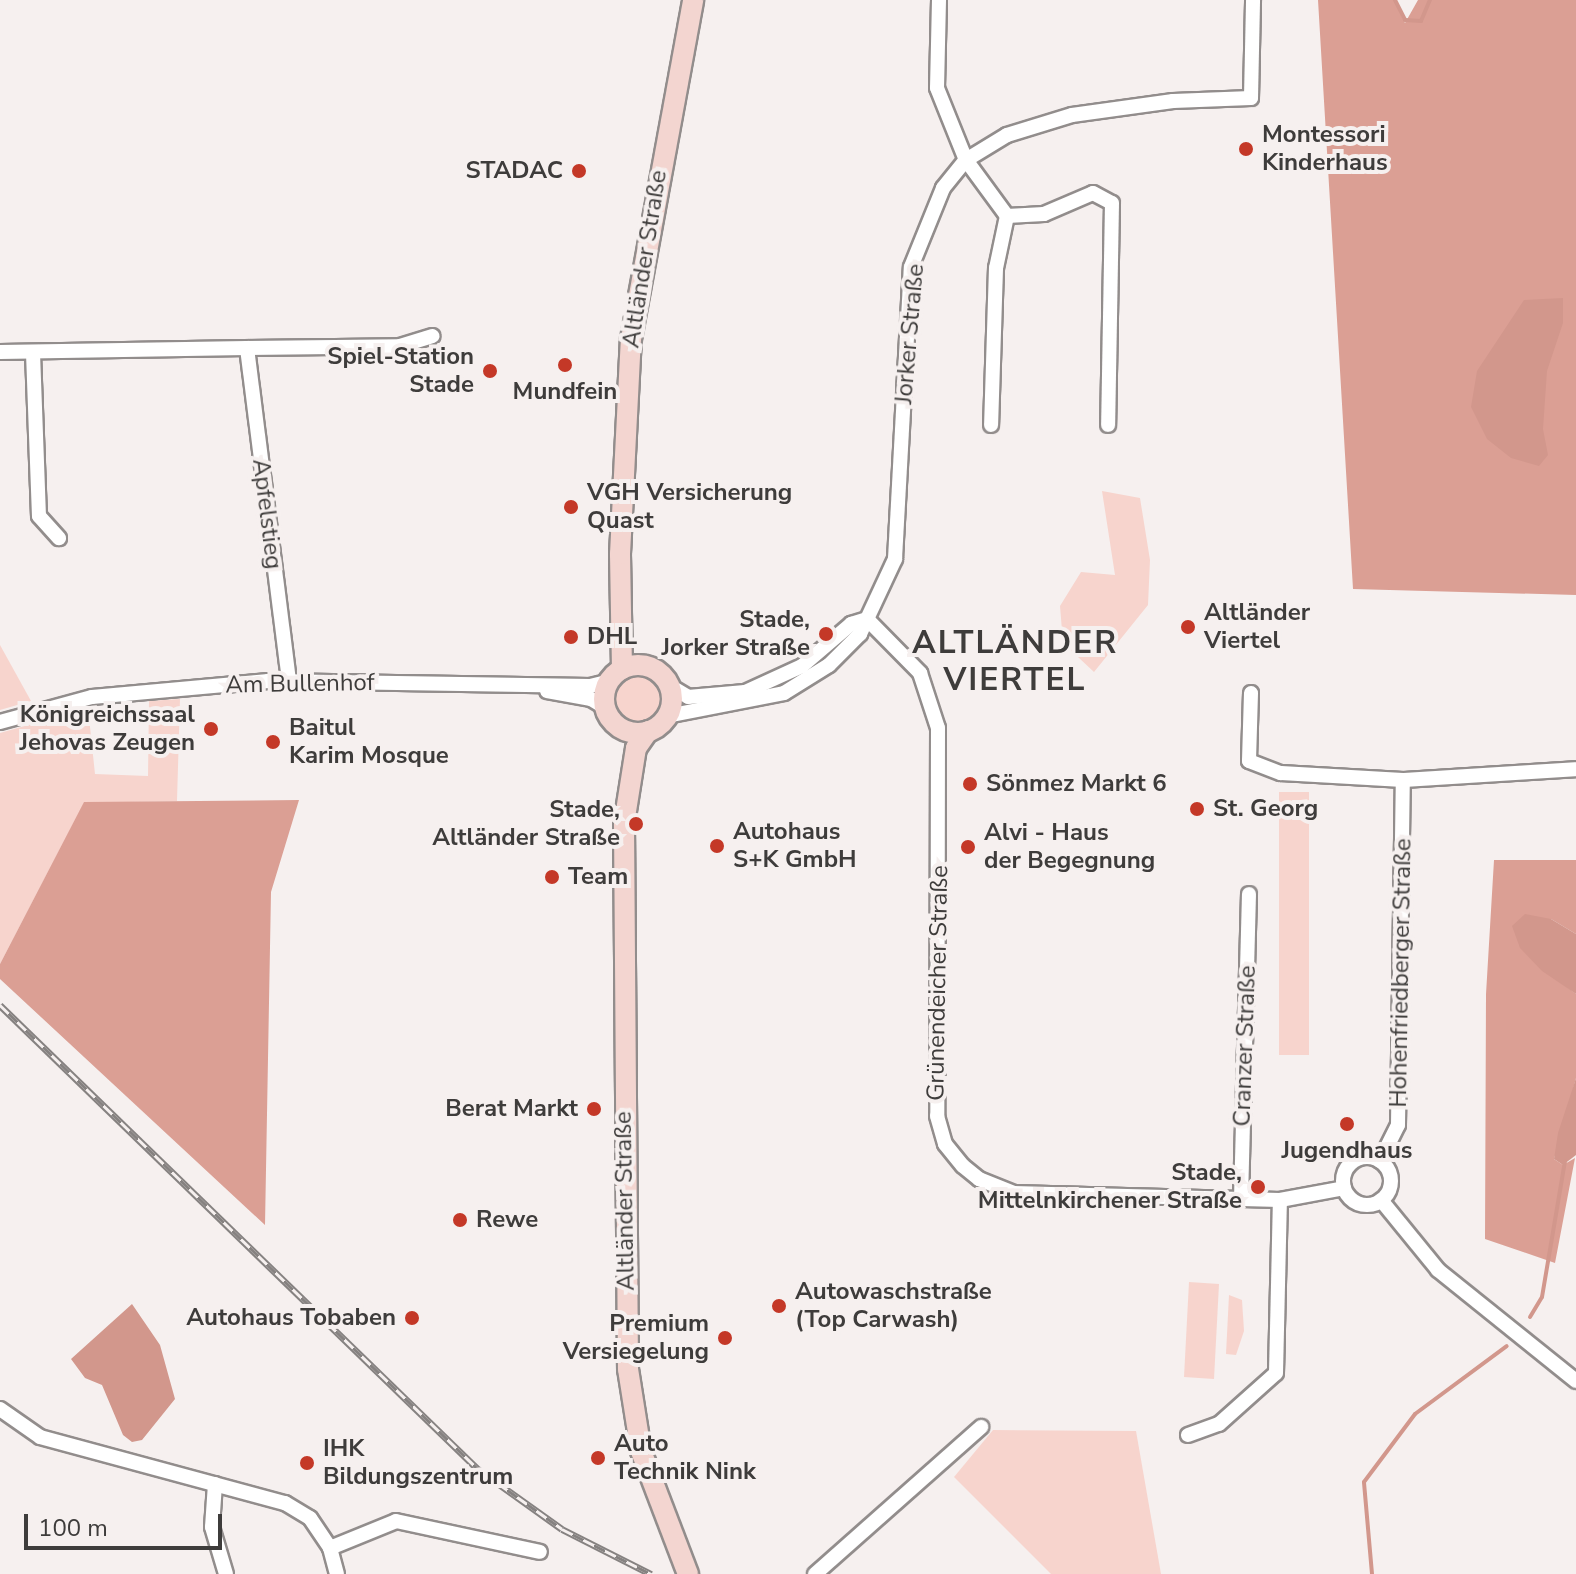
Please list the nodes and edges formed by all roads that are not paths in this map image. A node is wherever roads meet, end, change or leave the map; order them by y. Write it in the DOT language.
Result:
graph roads {
  1 [pos="693,0"];
  2 [pos="939,0"];
  3 [pos="1253,0"];
  4 [pos="966,160"];
  5 [pos="1007,216"];
  6 [pos="433,336"];
  7 [pos="247,348"];
  8 [pos="0,352"];
  9 [pos="33,353"];
  10 [pos="991,425"];
  11 [pos="1108,425"];
  12 [pos="624,521"];
  13 [pos="59,538"];
  14 [pos="867,619"];
  15 [pos="645,666"];
  16 [pos="616,675"];
  17 [pos="289,680"];
  18 [pos="508,685"];
  19 [pos="670,686"];
  20 [pos="1251,693"];
  21 [pos="606,708"];
  22 [pos="667,716"];
  23 [pos="0,722"];
  24 [pos="619,726"];
  25 [pos="648,731"];
  26 [pos="1576,769"];
  27 [pos="1403,780"];
  28 [pos="624,817"];
  29 [pos="1249,894"];
  30 [pos="1380,1161"];
  31 [pos="1344,1188"];
  32 [pos="1241,1199"];
  33 [pos="1280,1200"];
  34 [pos="1381,1200"];
  35 [pos="1576,1381"];
  36 [pos="0,1409"];
  37 [pos="981,1427"];
  38 [pos="1188,1435"];
  39 [pos="215,1484"];
  40 [pos="330,1548"];
  41 [pos="540,1552"];
  42 [pos="226,1574"];
  43 [pos="337,1574"];
  44 [pos="688,1574"];
  45 [pos="815,1574"];
  1 -- 12 [label="main road, Altländer Straße"];
  2 -- 4 [label="street"];
  3 -- 4 [label="street, Jorker Straße"];
  4 -- 5 [label="street"];
  4 -- 14 [label="street, Jorker Straße"];
  5 -- 10 [label="street"];
  5 -- 11 [label="street"];
  6 -- 7 [label="street"];
  7 -- 9 [label="street"];
  7 -- 17 [label="street, Apfelstieg"];
  8 -- 9 [label="street"];
  9 -- 13 [label="street"];
  12 -- 15 [label="main road, Altländer Straße"];
  12 -- 16 [label="main road, Altländer Straße"];
  14 -- 19 [label="street"];
  14 -- 22 [label="street, Jorker Straße"];
  14 -- 32 [label="street, Grünendeicher Straße"];
  15 -- 16 [label="main road"];
  15 -- 19 [label="main road"];
  16 -- 18 [label="street, Am Bullenhof"];
  16 -- 21 [label="main road"];
  17 -- 18 [label="street, Am Bullenhof"];
  17 -- 23 [label="street, Am Bullenhof"];
  18 -- 21 [label="street, Am Bullenhof"];
  19 -- 22 [label="main road"];
  20 -- 27 [label="street"];
  21 -- 24 [label="main road"];
  22 -- 25 [label="main road"];
  24 -- 25 [label="main road"];
  24 -- 28 [label="main road, Altländer Straße"];
  25 -- 28 [label="main road, Altländer Straße"];
  26 -- 27 [label="street"];
  27 -- 30 [label="street, Hohenfriedberger Straße"];
  28 -- 44 [label="main road, Altländer Straße"];
  29 -- 32 [label="street, Cranzer Straße"];
  30 -- 31 [label="street"];
  30 -- 34 [label="street"];
  31 -- 33 [label="street, Grünendeicher Straße"];
  31 -- 34 [label="street"];
  32 -- 33 [label="street, Grünendeicher Straße"];
  33 -- 38 [label="street"];
  34 -- 35 [label="street"];
  36 -- 39 [label="street"];
  37 -- 45 [label="street"];
  39 -- 40 [label="street"];
  39 -- 42 [label="street"];
  40 -- 41 [label="street"];
  40 -- 43 [label="street"];
}
